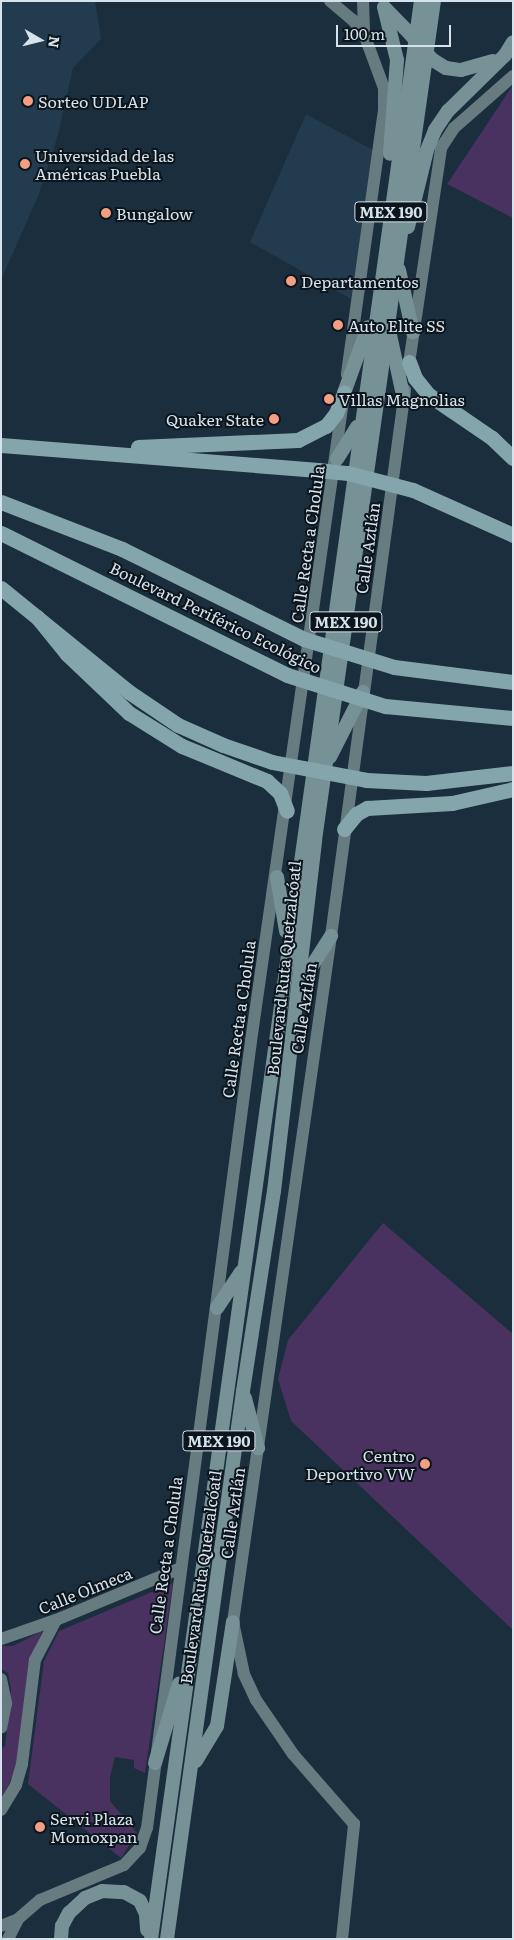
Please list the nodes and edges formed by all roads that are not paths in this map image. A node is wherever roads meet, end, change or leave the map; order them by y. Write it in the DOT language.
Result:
graph roads {
  1 [pos="330,1"];
  2 [pos="363,1"];
  3 [pos="421,1"];
  4 [pos="434,1"];
  5 [pos="381,4"];
  6 [pos="364,34"];
  7 [pos="513,42"];
  8 [pos="505,55"];
  9 [pos="513,76"];
  10 [pos="392,202"];
  11 [pos="399,244"];
  12 [pos="397,259"];
  13 [pos="378,298"];
  14 [pos="388,324"];
  15 [pos="413,332"];
  16 [pos="409,362"];
  17 [pos="344,393"];
  18 [pos="404,400"];
  19 [pos="360,422"];
  20 [pos="3,446"];
  21 [pos="54,450"];
  22 [pos="513,458"];
  23 [pos="337,459"];
  24 [pos="1,502"];
  25 [pos="1,533"];
  26 [pos="513,535"];
  27 [pos="1,588"];
  28 [pos="37,617"];
  29 [pos="513,682"];
  30 [pos="363,692"];
  31 [pos="513,718"];
  32 [pos="325,766"];
  33 [pos="513,773"];
  34 [pos="513,789"];
  35 [pos="286,811"];
  36 [pos="344,829"];
  37 [pos="277,877"];
  38 [pos="332,936"];
  39 [pos="288,944"];
  40 [pos="299,985"];
  41 [pos="243,1270"];
  42 [pos="217,1308"];
  43 [pos="243,1391"];
  44 [pos="258,1448"];
  45 [pos="181,1568"];
  46 [pos="56,1620"];
  47 [pos="233,1622"];
  48 [pos="1,1639"];
  49 [pos="192,1643"];
  50 [pos="1,1678"];
  51 [pos="1,1728"];
  52 [pos="155,1764"];
  53 [pos="192,1768"];
  54 [pos="1,1810"];
  55 [pos="18,1919"];
  56 [pos="1,1926"];
  57 [pos="4,1938"];
  58 [pos="61,1939"];
  59 [pos="149,1939"];
  60 [pos="167,1939"];
  61 [pos="342,1939"];
  1 -- 6 [label="main road"];
  2 -- 6 [label="main road"];
  3 -- 10 [label="main road, MEX 190"];
  4 -- 11 [label="main road, Boulevard Ruta Quetzalcóatl / MEX 190"];
  5 -- 8 [label="main road, bridge"];
  5 -- 10 [label="main road"];
  6 -- 17 [label="main road, Calle Recta a Cholula"];
  7 -- 8 [label="main road"];
  8 -- 11 [label="main road"];
  9 -- 15 [label="main road, Calle Aztlán"];
  10 -- 13 [label="main road, MEX 190"];
  11 -- 12 [label="main road, Boulevard Ruta Quetzalcóatl / MEX 190"];
  12 -- 14 [label="main road, Boulevard Ruta Quetzalcóatl / MEX 190"];
  12 -- 15 [label="main road"];
  13 -- 17 [label="main road"];
  13 -- 19 [label="main road, MEX 190"];
  14 -- 18 [label="main road"];
  14 -- 32 [label="main road, Boulevard Ruta Quetzalcóatl / MEX 190"];
  15 -- 16 [label="main road, Calle Aztlán"];
  16 -- 18 [label="main road, Calle Aztlán"];
  16 -- 22 [label="highway"];
  17 -- 21 [label="highway"];
  17 -- 23 [label="main road, Calle Recta a Cholula"];
  18 -- 30 [label="main road, Calle Aztlán"];
  19 -- 23 [label="main road"];
  19 -- 39 [label="main road, MEX 190"];
  20 -- 21 [label="highway"];
  21 -- 26 [label="highway, bridge"];
  23 -- 35 [label="main road, Calle Recta a Cholula"];
  24 -- 29 [label="highway, Boulevard Periférico Ecológico / MEX 190, bridge"];
  25 -- 31 [label="highway, Boulevard Periférico Ecológico, bridge"];
  27 -- 28 [label="highway"];
  28 -- 33 [label="highway, bridge"];
  28 -- 35 [label="highway"];
  30 -- 32 [label="main road"];
  30 -- 36 [label="main road, Calle Aztlán"];
  32 -- 40 [label="main road, Boulevard Ruta Quetzalcóatl / MEX 190"];
  34 -- 36 [label="highway"];
  35 -- 37 [label="main road, Calle Recta a Cholula"];
  36 -- 38 [label="main road, Calle Aztlán"];
  37 -- 39 [label="main road"];
  37 -- 42 [label="main road, Calle Recta a Cholula"];
  38 -- 40 [label="main road"];
  38 -- 44 [label="main road, Calle Aztlán"];
  39 -- 41 [label="main road, MEX 190"];
  40 -- 43 [label="main road, Boulevard Ruta Quetzalcóatl / MEX 190"];
  41 -- 42 [label="main road"];
  41 -- 49 [label="main road, MEX 190"];
  42 -- 45 [label="main road, Calle Recta a Cholula"];
  43 -- 44 [label="main road"];
  43 -- 53 [label="main road, Boulevard Ruta Quetzalcóatl / MEX 190"];
  44 -- 47 [label="main road, Calle Aztlán"];
  45 -- 46 [label="main road, Calle Olmeca"];
  45 -- 52 [label="main road, Calle Recta a Cholula"];
  46 -- 48 [label="main road, Calle Olmeca"];
  46 -- 54 [label="main road"];
  47 -- 53 [label="main road"];
  47 -- 61 [label="main road, Calle Aztlán"];
  49 -- 52 [label="main road"];
  49 -- 59 [label="main road, MEX 190"];
  50 -- 51 [label="main road"];
  52 -- 55 [label="main road, Calle Recta a Cholula"];
  53 -- 60 [label="main road, Boulevard Ruta Quetzalcóatl / MEX 190"];
  55 -- 56 [label="main road"];
  55 -- 57 [label="main road, Calle Recta a Cholula"];
  58 -- 59 [label="main road"];
}
